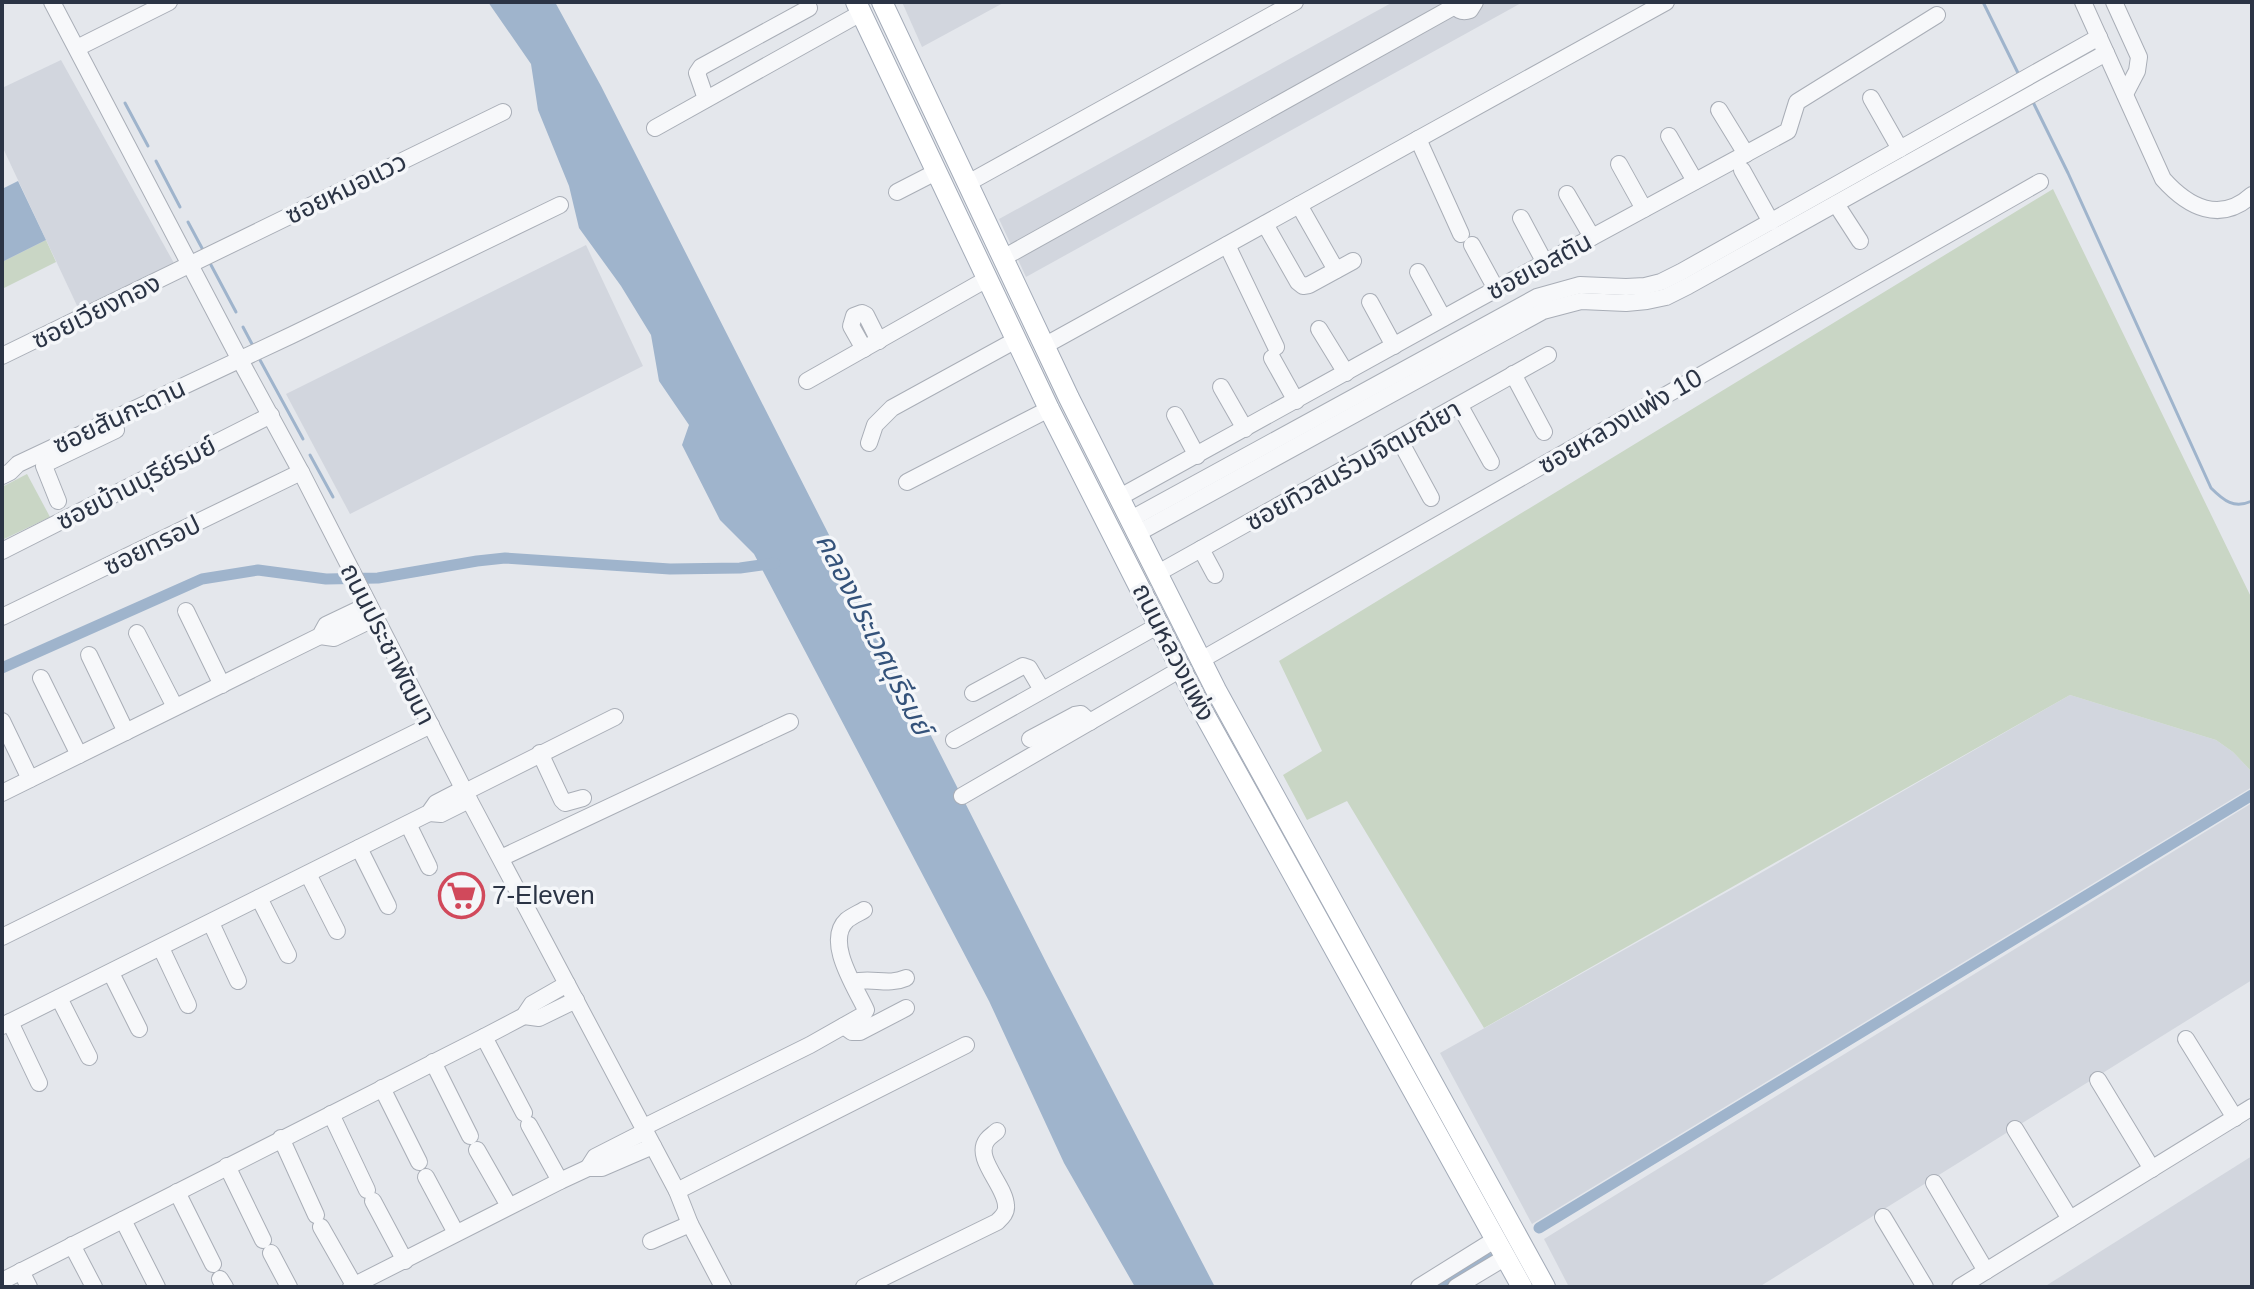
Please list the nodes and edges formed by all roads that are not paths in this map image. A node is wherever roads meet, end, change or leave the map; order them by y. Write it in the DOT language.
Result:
graph roads {
  1 [pos="52,2"];
  2 [pos="169,2"];
  3 [pos="882,2"];
  4 [pos="1295,2"];
  5 [pos="1475,2"];
  6 [pos="1666,2"];
  7 [pos="2083,2"];
  8 [pos="2114,2"];
  9 [pos="1455,4"];
  10 [pos="809,8"];
  11 [pos="858,8"];
  12 [pos="1937,15"];
  13 [pos="2103,45"];
  14 [pos="77,48"];
  15 [pos="2026,88"];
  16 [pos="2125,94"];
  17 [pos="1871,98"];
  18 [pos="706,99"];
  19 [pos="1719,110"];
  20 [pos="503,112"];
  21 [pos="655,128"];
  22 [pos="1669,136"];
  23 [pos="1418,139"];
  24 [pos="1900,149"];
  25 [pos="1744,162"];
  26 [pos="1619,164"];
  27 [pos="936,172"];
  28 [pos="1695,181"];
  29 [pos="2040,182"];
  30 [pos="968,183"];
  31 [pos="897,192"];
  32 [pos="1567,194"];
  33 [pos="2252,195"];
  34 [pos="1836,204"];
  35 [pos="560,205"];
  36 [pos="1299,205"];
  37 [pos="1644,209"];
  38 [pos="1521,218"];
  39 [pos="1771,222"];
  40 [pos="1265,224"];
  41 [pos="1592,237"];
  42 [pos="1860,241"];
  43 [pos="1227,245"];
  44 [pos="1003,258"];
  45 [pos="1353,261"];
  46 [pos="1545,263"];
  47 [pos="190,265"];
  48 [pos="1336,270"];
  49 [pos="1418,272"];
  50 [pos="987,279"];
  51 [pos="1496,289"];
  52 [pos="1370,302"];
  53 [pos="1443,318"];
  54 [pos="1319,329"];
  55 [pos="1016,340"];
  56 [pos="879,341"];
  57 [pos="1044,346"];
  58 [pos="1394,346"];
  59 [pos="864,349"];
  60 [pos="1548,355"];
  61 [pos="2,356"];
  62 [pos="242,364"];
  63 [pos="1346,373"];
  64 [pos="1513,374"];
  65 [pos="807,381"];
  66 [pos="1221,387"];
  67 [pos="1069,398"];
  68 [pos="1296,401"];
  69 [pos="1460,406"];
  70 [pos="1049,409"];
  71 [pos="271,415"];
  72 [pos="1175,415"];
  73 [pos="1245,429"];
  74 [pos="1544,432"];
  75 [pos="1399,439"];
  76 [pos="869,443"];
  77 [pos="1197,456"];
  78 [pos="1491,462"];
  79 [pos="301,472"];
  80 [pos="2,476"];
  81 [pos="907,482"];
  82 [pos="1203,488"];
  83 [pos="1120,497"];
  84 [pos="1431,498"];
  85 [pos="58,501"];
  86 [pos="1135,526"];
  87 [pos="1201,549"];
  88 [pos="2,551"];
  89 [pos="1158,573"];
  90 [pos="1215,575"];
  91 [pos="186,611"];
  92 [pos="371,611"];
  93 [pos="2,617"];
  94 [pos="1159,625"];
  95 [pos="137,633"];
  96 [pos="89,655"];
  97 [pos="1201,660"];
  98 [pos="1181,669"];
  99 [pos="41,678"];
  100 [pos="222,685"];
  101 [pos="1042,690"];
  102 [pos="1216,690"];
  103 [pos="973,693"];
  104 [pos="1197,701"];
  105 [pos="175,707"];
  106 [pos="615,717"];
  107 [pos="2,721"];
  108 [pos="790,722"];
  109 [pos="1090,722"];
  110 [pos="431,725"];
  111 [pos="126,732"];
  112 [pos="1030,739"];
  113 [pos="954,740"];
  114 [pos="540,753"];
  115 [pos="79,755"];
  116 [pos="30,779"];
  117 [pos="2,793"];
  118 [pos="466,794"];
  119 [pos="962,796"];
  120 [pos="583,798"];
  121 [pos="408,824"];
  122 [pos="359,848"];
  123 [pos="501,858"];
  124 [pos="429,867"];
  125 [pos="308,874"];
  126 [pos="259,898"];
  127 [pos="388,906"];
  128 [pos="864,910"];
  129 [pos="211,923"];
  130 [pos="337,931"];
  131 [pos="2,937"];
  132 [pos="161,948"];
  133 [pos="288,955"];
  134 [pos="111,973"];
  135 [pos="906,978"];
  136 [pos="238,981"];
  137 [pos="853,982"];
  138 [pos="567,984"];
  139 [pos="59,998"];
  140 [pos="576,1000"];
  141 [pos="188,1005"];
  142 [pos="906,1008"];
  143 [pos="524,1016"];
  144 [pos="6,1024"];
  145 [pos="844,1026"];
  146 [pos="139,1029"];
  147 [pos="484,1037"];
  148 [pos="2186,1039"];
  149 [pos="966,1045"];
  150 [pos="89,1057"];
  151 [pos="433,1062"];
  152 [pos="2098,1080"];
  153 [pos="39,1083"];
  154 [pos="382,1088"];
  155 [pos="2252,1107"];
  156 [pos="331,1114"];
  157 [pos="2235,1118"];
  158 [pos="2015,1129"];
  159 [pos="997,1131"];
  160 [pos="648,1135"];
  161 [pos="281,1138"];
  162 [pos="227,1166"];
  163 [pos="2152,1169"];
  164 [pos="560,1181"];
  165 [pos="1934,1183"];
  166 [pos="677,1191"];
  167 [pos="177,1192"];
  168 [pos="509,1206"];
  169 [pos="1883,1217"];
  170 [pos="2070,1219"];
  171 [pos="123,1220"];
  172 [pos="690,1224"];
  173 [pos="456,1233"];
  174 [pos="651,1241"];
  175 [pos="72,1245"];
  176 [pos="1501,1248"];
  177 [pos="405,1261"];
  178 [pos="21,1271"];
  179 [pos="1986,1271"];
  180 [pos="219,1277"];
  181 [pos="2,1281"];
  182 [pos="353,1286"];
  183 [pos="29,1287"];
  184 [pos="94,1287"];
  185 [pos="157,1287"];
  186 [pos="289,1287"];
  187 [pos="723,1287"];
  188 [pos="864,1287"];
  189 [pos="1419,1287"];
  190 [pos="1456,1287"];
  191 [pos="1522,1287"];
  192 [pos="1545,1287"];
  193 [pos="1925,1287"];
  194 [pos="1960,1287"];
  1 -- 14 [label="street, ถนนประชาพัฒนา"];
  2 -- 14 [label="street"];
  3 -- 30 [label="main road, ถนนหลวงแพ่ง"];
  4 -- 30 [label="street"];
  5 -- 9 [label="street"];
  6 -- 23 [label="street"];
  7 -- 13 [label="street"];
  8 -- 16 [label="street"];
  9 -- 44 [label="street"];
  10 -- 18 [label="street"];
  11 -- 18 [label="street"];
  11 -- 27 [label="main road, ถนนหลวงแพ่ง"];
  12 -- 25 [label="street, ซอยเอสตัน"];
  13 -- 15 [label="street"];
  13 -- 16 [label="street"];
  14 -- 47 [label="street, ถนนประชาพัฒนา"];
  15 -- 24 [label="street"];
  15 -- 34 [label="street"];
  16 -- 33 [label="street"];
  17 -- 24 [label="street"];
  18 -- 21 [label="street"];
  19 -- 25 [label="street"];
  20 -- 47 [label="street, ซอยหมอแวว"];
  22 -- 28 [label="street"];
  23 -- 36 [label="street"];
  23 -- 51 [label="street"];
  24 -- 39 [label="street"];
  25 -- 28 [label="street, ซอยเอสตัน"];
  25 -- 39 [label="street"];
  26 -- 37 [label="street"];
  27 -- 31 [label="street"];
  27 -- 50 [label="main road, ถนนหลวงแพ่ง"];
  28 -- 37 [label="street, ซอยเอสตัน"];
  29 -- 97 [label="street, ซอยหลวงแพ่ง 10"];
  30 -- 44 [label="main road, ถนนหลวงแพ่ง"];
  32 -- 41 [label="street"];
  34 -- 42 [label="street"];
  34 -- 82 [label="street"];
  35 -- 62 [label="street"];
  36 -- 40 [label="street"];
  36 -- 48 [label="street"];
  37 -- 41 [label="street, ซอยเอสตัน"];
  38 -- 46 [label="street"];
  39 -- 82 [label="street"];
  40 -- 43 [label="street"];
  40 -- 48 [label="street"];
  41 -- 46 [label="street, ซอยเอสตัน"];
  43 -- 57 [label="street"];
  43 -- 68 [label="street"];
  44 -- 57 [label="main road, ถนนหลวงแพ่ง"];
  45 -- 48 [label="street"];
  46 -- 51 [label="street, ซอยเอสตัน"];
  47 -- 61 [label="street, ซอยเวียงทอง"];
  47 -- 62 [label="street, ถนนประชาพัฒนา"];
  49 -- 53 [label="street"];
  50 -- 55 [label="main road, ถนนหลวงแพ่ง"];
  50 -- 56 [label="street"];
  51 -- 53 [label="street, ซอยเอสตัน"];
  52 -- 58 [label="street"];
  53 -- 58 [label="street, ซอยเอสตัน"];
  54 -- 63 [label="street"];
  55 -- 70 [label="main road, ถนนหลวงแพ่ง"];
  55 -- 76 [label="street"];
  56 -- 59 [label="street"];
  56 -- 59 [label="street"];
  57 -- 67 [label="main road, ถนนหลวงแพ่ง"];
  58 -- 63 [label="street, ซอยเอสตัน"];
  59 -- 65 [label="street"];
  60 -- 64 [label="street, ซอยทิวสนร่วมจิตมณียา"];
  62 -- 71 [label="street, ถนนประชาพัฒนา"];
  62 -- 80 [label="street, ซอยสันกะดาน"];
  62 -- 85 [label="street"];
  63 -- 68 [label="street, ซอยเอสตัน"];
  64 -- 69 [label="street, ซอยทิวสนร่วมจิตมณียา"];
  64 -- 74 [label="street"];
  66 -- 73 [label="street"];
  67 -- 70 [label="main road"];
  67 -- 83 [label="main road, ถนนหลวงแพ่ง"];
  68 -- 73 [label="street, ซอยเอสตัน"];
  69 -- 75 [label="street, ซอยทิวสนร่วมจิตมณียา"];
  69 -- 78 [label="street"];
  70 -- 81 [label="street"];
  70 -- 94 [label="main road, ถนนหลวงแพ่ง"];
  71 -- 79 [label="street, ถนนประชาพัฒนา"];
  71 -- 88 [label="street, ซอยบ้านบุรีย์รมย์"];
  72 -- 77 [label="street"];
  73 -- 77 [label="street, ซอยเอสตัน"];
  75 -- 84 [label="street"];
  75 -- 87 [label="street, ซอยทิวสนร่วมจิตมณียา"];
  77 -- 83 [label="street, ซอยเอสตัน"];
  79 -- 92 [label="street, ถนนประชาพัฒนา"];
  79 -- 93 [label="street, ซอยทรอป"];
  82 -- 86 [label="street"];
  83 -- 86 [label="main road, ถนนหลวงแพ่ง"];
  86 -- 89 [label="main road, ถนนหลวงแพ่ง"];
  87 -- 89 [label="street, ซอยทิวสนร่วมจิตมณียา"];
  87 -- 90 [label="street"];
  89 -- 97 [label="main road, ถนนหลวงแพ่ง"];
  91 -- 100 [label="street"];
  92 -- 100 [label="street"];
  92 -- 110 [label="street, ถนนประชาพัฒนา"];
  94 -- 98 [label="main road, ถนนหลวงแพ่ง"];
  94 -- 101 [label="street"];
  95 -- 105 [label="street"];
  96 -- 111 [label="street"];
  97 -- 102 [label="main road, ถนนหลวงแพ่ง"];
  98 -- 104 [label="main road, ถนนหลวงแพ่ง"];
  98 -- 109 [label="street"];
  99 -- 115 [label="street"];
  100 -- 105 [label="street"];
  101 -- 103 [label="street"];
  101 -- 113 [label="street"];
  102 -- 104 [label="main road"];
  102 -- 192 [label="main road, ถนนหลวงแพ่ง"];
  104 -- 176 [label="main road, ถนนหลวงแพ่ง"];
  105 -- 111 [label="street"];
  106 -- 114 [label="street"];
  107 -- 116 [label="street"];
  108 -- 123 [label="street"];
  109 -- 112 [label="street"];
  109 -- 119 [label="street"];
  110 -- 118 [label="street, ถนนประชาพัฒนา"];
  110 -- 131 [label="street"];
  111 -- 115 [label="street"];
  114 -- 118 [label="street"];
  114 -- 120 [label="street"];
  115 -- 116 [label="street"];
  116 -- 117 [label="street"];
  118 -- 121 [label="street"];
  118 -- 123 [label="street, ถนนประชาพัฒนา"];
  121 -- 122 [label="street"];
  121 -- 124 [label="street"];
  122 -- 125 [label="street"];
  122 -- 127 [label="street"];
  123 -- 138 [label="street, ถนนประชาพัฒนา"];
  125 -- 126 [label="street"];
  125 -- 130 [label="street"];
  126 -- 129 [label="street"];
  126 -- 133 [label="street"];
  128 -- 137 [label="street"];
  129 -- 132 [label="street"];
  129 -- 136 [label="street"];
  132 -- 134 [label="street"];
  132 -- 141 [label="street"];
  134 -- 139 [label="street"];
  134 -- 146 [label="street"];
  135 -- 137 [label="street"];
  137 -- 145 [label="street"];
  138 -- 140 [label="street, ถนนประชาพัฒนา"];
  138 -- 143 [label="street"];
  139 -- 144 [label="street"];
  139 -- 150 [label="street"];
  140 -- 143 [label="street"];
  140 -- 160 [label="street, ถนนประชาพัฒนา"];
  142 -- 145 [label="street"];
  143 -- 147 [label="street"];
  144 -- 153 [label="street"];
  145 -- 160 [label="street"];
  147 -- 151 [label="street"];
  147 -- 164 [label="street"];
  148 -- 157 [label="street"];
  149 -- 166 [label="street"];
  151 -- 154 [label="street"];
  151 -- 168 [label="street"];
  152 -- 163 [label="street"];
  154 -- 156 [label="street"];
  154 -- 173 [label="street"];
  155 -- 157 [label="street"];
  156 -- 161 [label="street"];
  156 -- 177 [label="street"];
  157 -- 163 [label="street"];
  158 -- 170 [label="street"];
  159 -- 188 [label="street"];
  160 -- 164 [label="street"];
  160 -- 166 [label="street, ถนนประชาพัฒนา"];
  161 -- 162 [label="street"];
  161 -- 182 [label="street"];
  162 -- 167 [label="street"];
  162 -- 186 [label="street"];
  163 -- 170 [label="street"];
  164 -- 168 [label="street"];
  165 -- 179 [label="street"];
  166 -- 172 [label="street, ถนนประชาพัฒนา"];
  167 -- 171 [label="street"];
  167 -- 180 [label="street"];
  168 -- 173 [label="street"];
  169 -- 193 [label="street"];
  170 -- 179 [label="street"];
  171 -- 175 [label="street"];
  171 -- 185 [label="street"];
  172 -- 174 [label="street"];
  172 -- 187 [label="street, ถนนประชาพัฒนา"];
  173 -- 177 [label="street"];
  175 -- 178 [label="street"];
  175 -- 184 [label="street"];
  176 -- 189 [label="street"];
  176 -- 190 [label="street"];
  176 -- 191 [label="main road, ถนนหลวงแพ่ง"];
  177 -- 182 [label="street"];
  178 -- 181 [label="street"];
  178 -- 183 [label="street"];
  179 -- 194 [label="street"];
}
